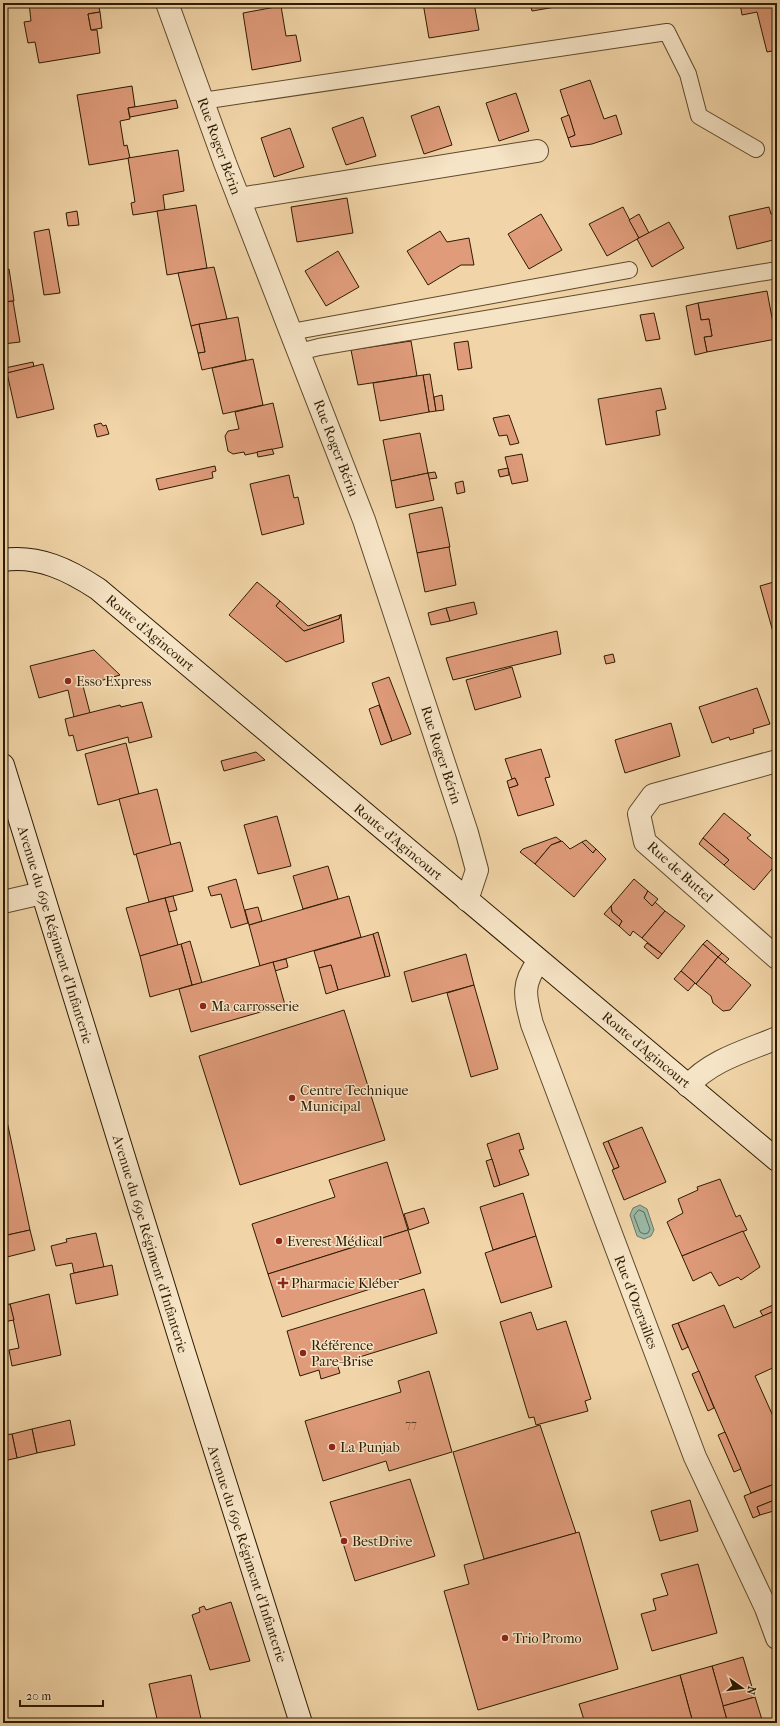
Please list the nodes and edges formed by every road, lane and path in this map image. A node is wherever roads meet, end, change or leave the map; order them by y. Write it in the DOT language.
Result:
graph roads {
  1 [pos="167,3"];
  2 [pos="202,101"];
  3 [pos="756,149"];
  4 [pos="537,151"];
  5 [pos="239,199"];
  6 [pos="630,270"];
  7 [pos="777,270"];
  8 [pos="295,342"];
  9 [pos="3,560"];
  10 [pos="777,761"];
  11 [pos="3,765"];
  12 [pos="42,893"];
  13 [pos="467,900"];
  14 [pos="3,902"];
  15 [pos="777,958"];
  16 [pos="539,961"];
  17 [pos="777,1038"];
  18 [pos="688,1086"];
  19 [pos="777,1160"];
  20 [pos="777,1638"];
  21 [pos="301,1723"];
  1 -- 2 [label="street, Rue Roger Bérin"];
  2 -- 3 [label="lane"];
  2 -- 5 [label="street, Rue Roger Bérin"];
  4 -- 5 [label="street"];
  5 -- 8 [label="street, Rue Roger Bérin"];
  6 -- 8 [label="lane"];
  7 -- 8 [label="lane"];
  8 -- 13 [label="street, Rue Roger Bérin"];
  9 -- 13 [label="street, Route d'Agincourt"];
  10 -- 15 [label="street, Rue de Buttel"];
  11 -- 12 [label="street, Avenue du 69e Régiment d'Infanterie"];
  12 -- 14 [label="street"];
  12 -- 21 [label="street, Avenue du 69e Régiment d'Infanterie"];
  13 -- 16 [label="street, Route d'Agincourt"];
  16 -- 18 [label="street, Route d'Agincourt"];
  16 -- 20 [label="street, Rue d'Ozerailles"];
  17 -- 18 [label="street"];
  18 -- 19 [label="street, Route d'Agincourt"];
}
